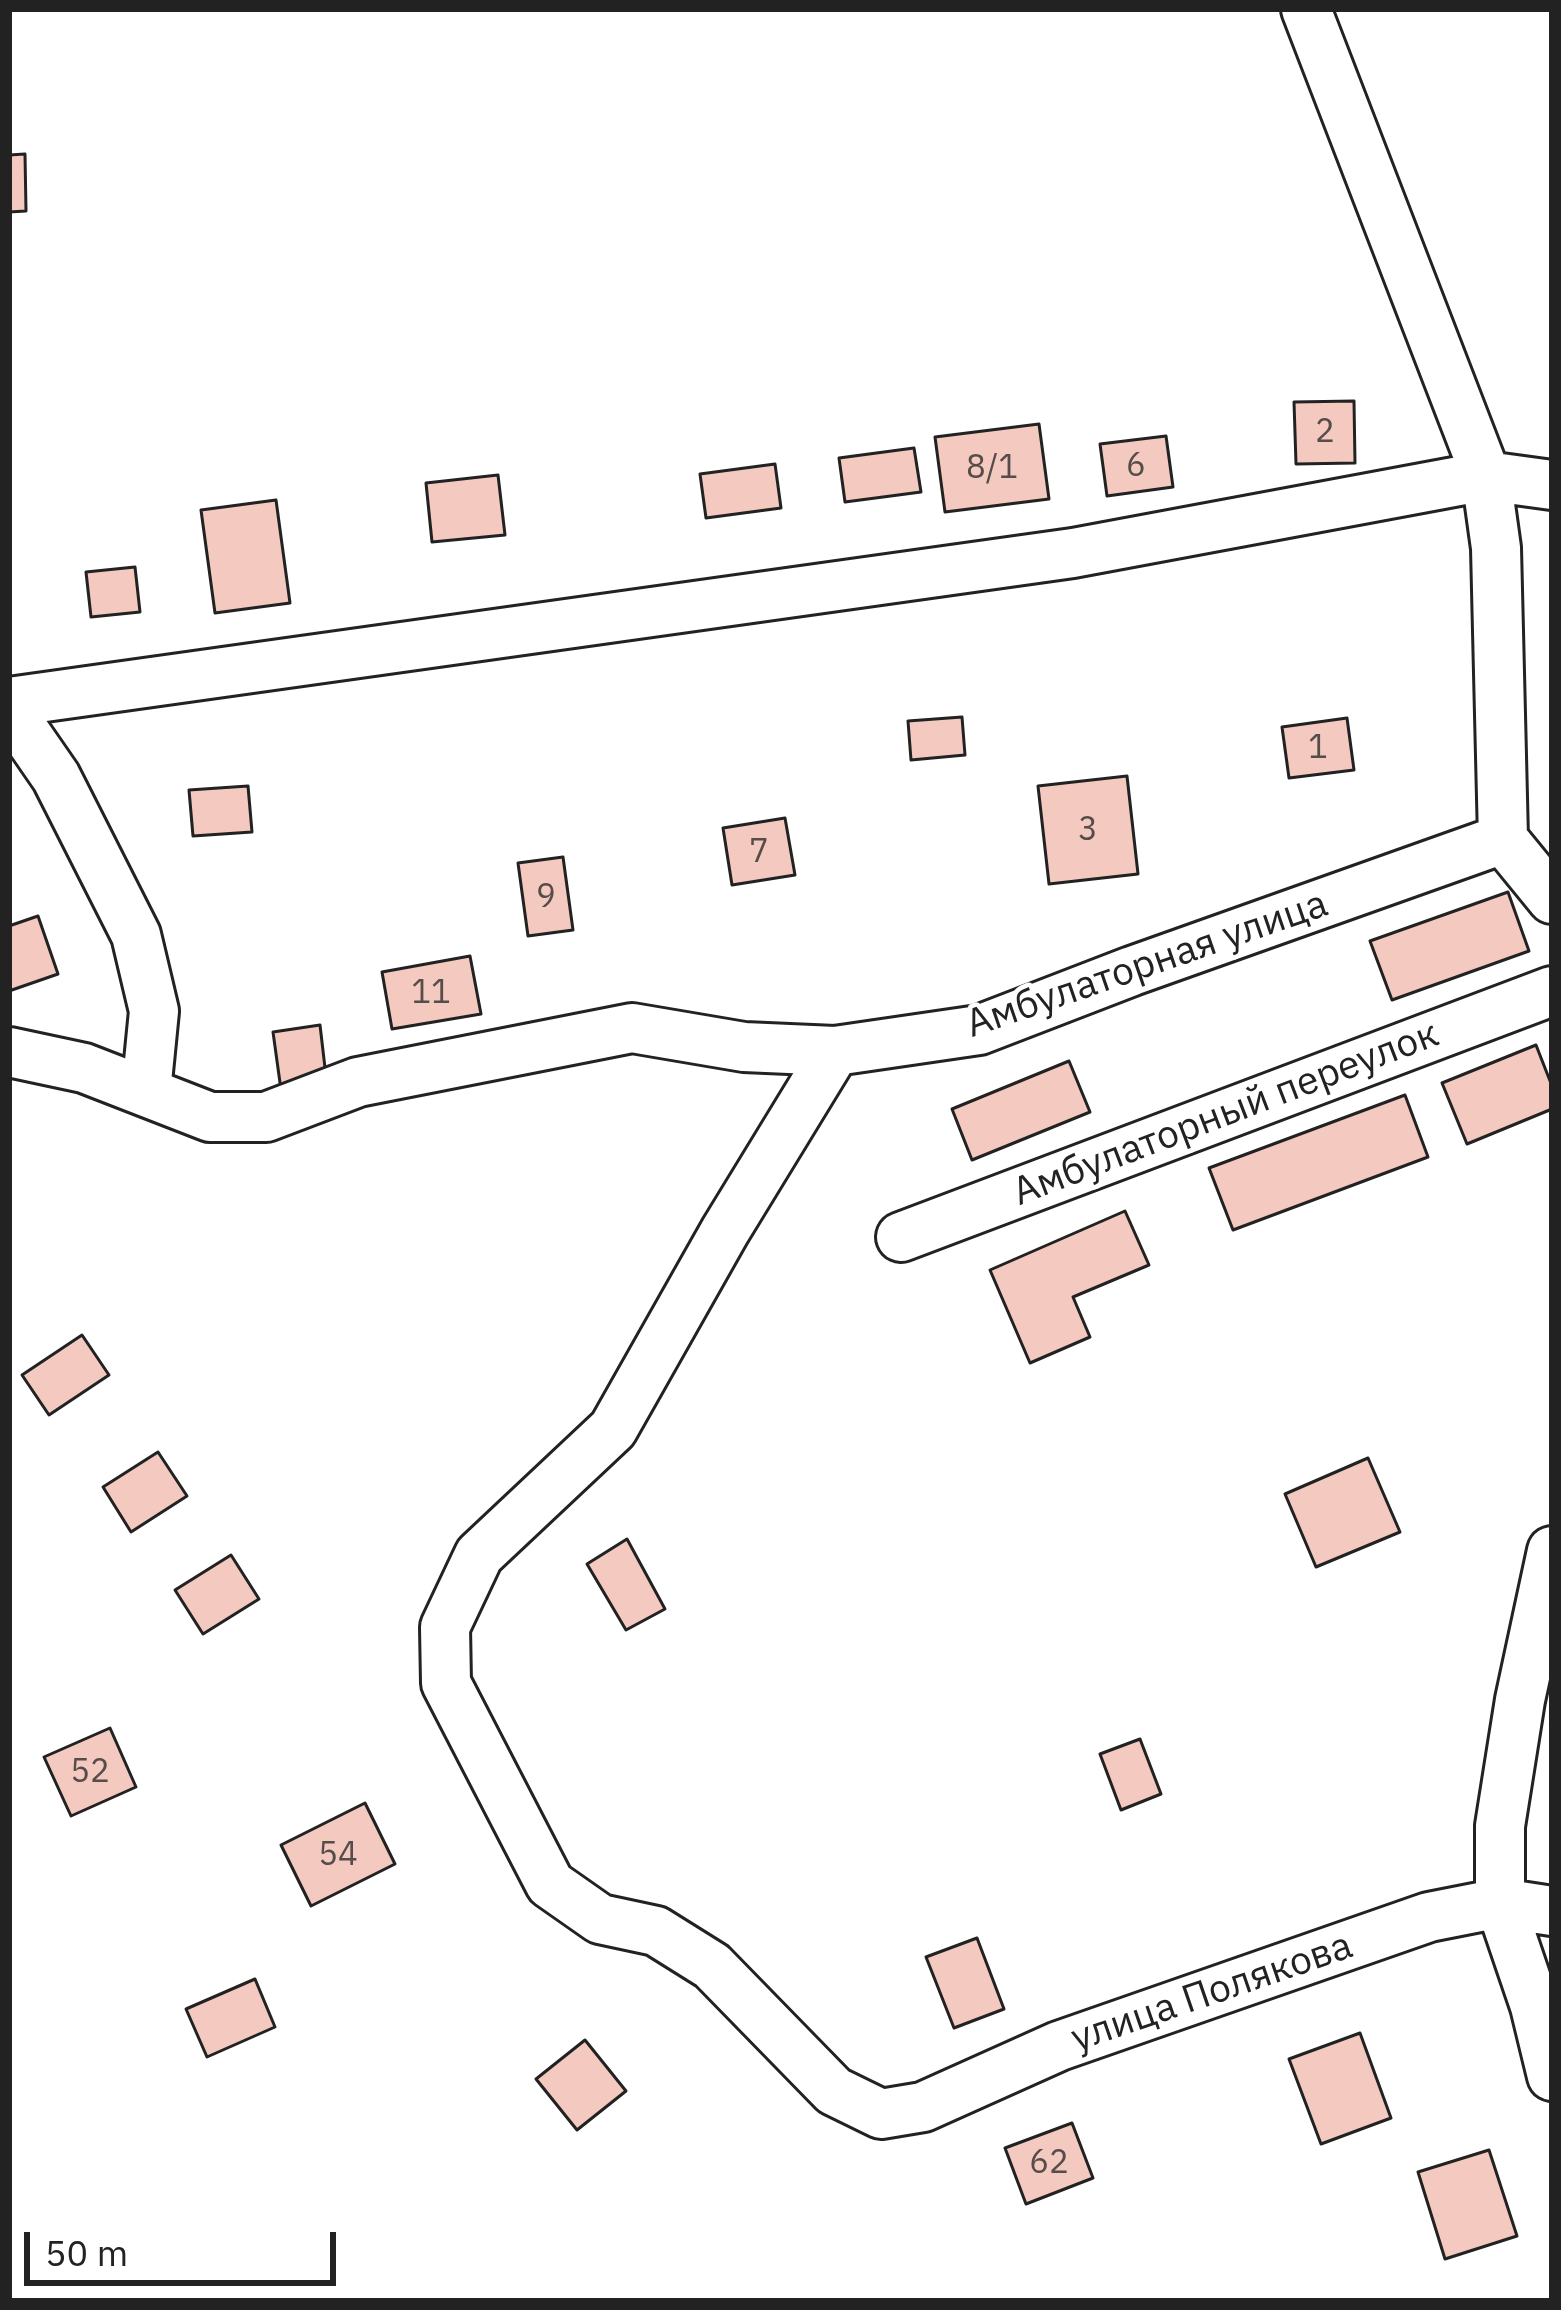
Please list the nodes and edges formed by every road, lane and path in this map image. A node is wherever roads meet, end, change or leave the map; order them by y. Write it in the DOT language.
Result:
graph roads {
  1 [pos="1306,9"];
  2 [pos="1486,476"];
  3 [pos="1552,485"];
  4 [pos="9,702"];
  5 [pos="9,724"];
  6 [pos="1503,839"];
  7 [pos="1552,899"];
  8 [pos="1552,991"];
  9 [pos="835,1051"];
  10 [pos="9,1052"];
  11 [pos="146,1092"];
  12 [pos="901,1237"];
  13 [pos="1552,1551"];
  14 [pos="1500,1903"];
  15 [pos="1552,1911"];
  16 [pos="1552,2076"];
  1 -- 2 [label="street"];
  2 -- 3 [label="street"];
  2 -- 4 [label="street"];
  2 -- 6 [label="street"];
  5 -- 11 [label="street"];
  6 -- 7 [label="street"];
  6 -- 9 [label="street, Амбулаторная улица"];
  8 -- 12 [label="street, Амбулаторный переулок"];
  9 -- 11 [label="street, Амбулаторная улица"];
  9 -- 14 [label="street, улица Полякова"];
  10 -- 11 [label="street, Амбулаторная улица"];
  13 -- 14 [label="street"];
  14 -- 15 [label="street, улица Полякова"];
  14 -- 16 [label="street"];
}
